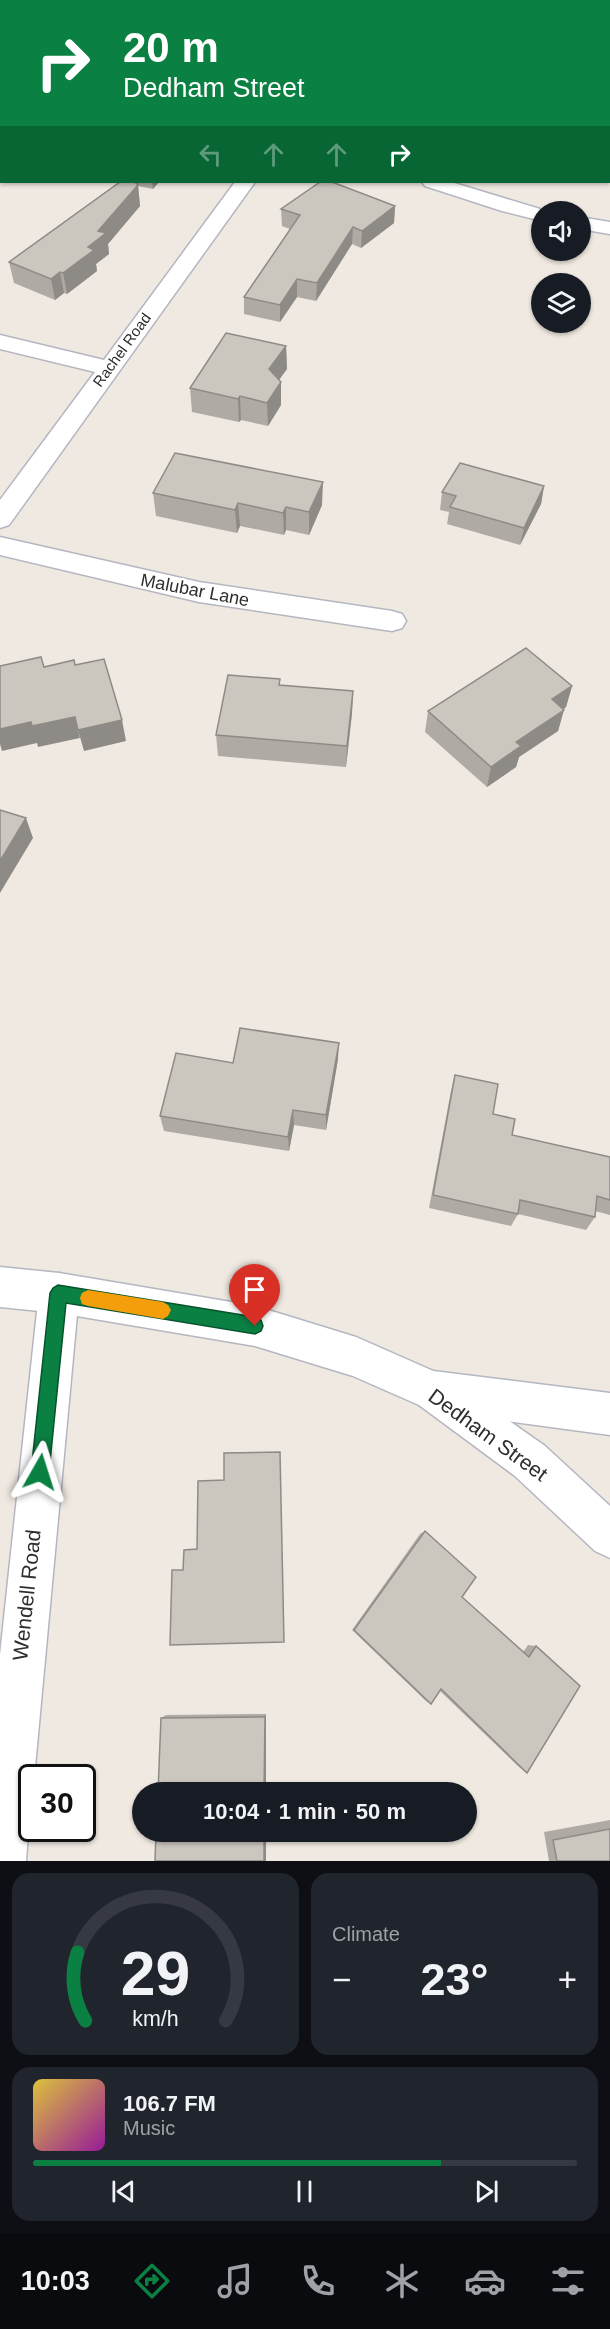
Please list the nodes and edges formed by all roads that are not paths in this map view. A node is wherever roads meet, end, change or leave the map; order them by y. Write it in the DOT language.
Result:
graph roads {
  1 [pos="244,183"];
  2 [pos="435,183"];
  3 [pos="531,212"];
  4 [pos="591,225"];
  5 [pos="610,228"];
  6 [pos="0,342"];
  7 [pos="108,368"];
  8 [pos="0,519"];
  9 [pos="0,546"];
  10 [pos="392,621"];
  11 [pos="0,1287"];
  12 [pos="58,1293"];
  13 [pos="433,1391"];
  14 [pos="610,1414"];
  15 [pos="610,1536"];
  16 [pos="2,1861"];
  1 -- 7 [label="street, Rachel Road"];
  2 -- 3 [label="street"];
  4 -- 5 [label="street"];
  6 -- 7 [label="street"];
  7 -- 8 [label="street, Rachel Road"];
  9 -- 10 [label="street, Malubar Lane"];
  11 -- 12 [label="street, Dedham Street"];
  12 -- 13 [label="street, Dedham Street"];
  12 -- 16 [label="street, Wendell Road"];
  13 -- 14 [label="street"];
  13 -- 15 [label="street, Dedham Street"];
}
